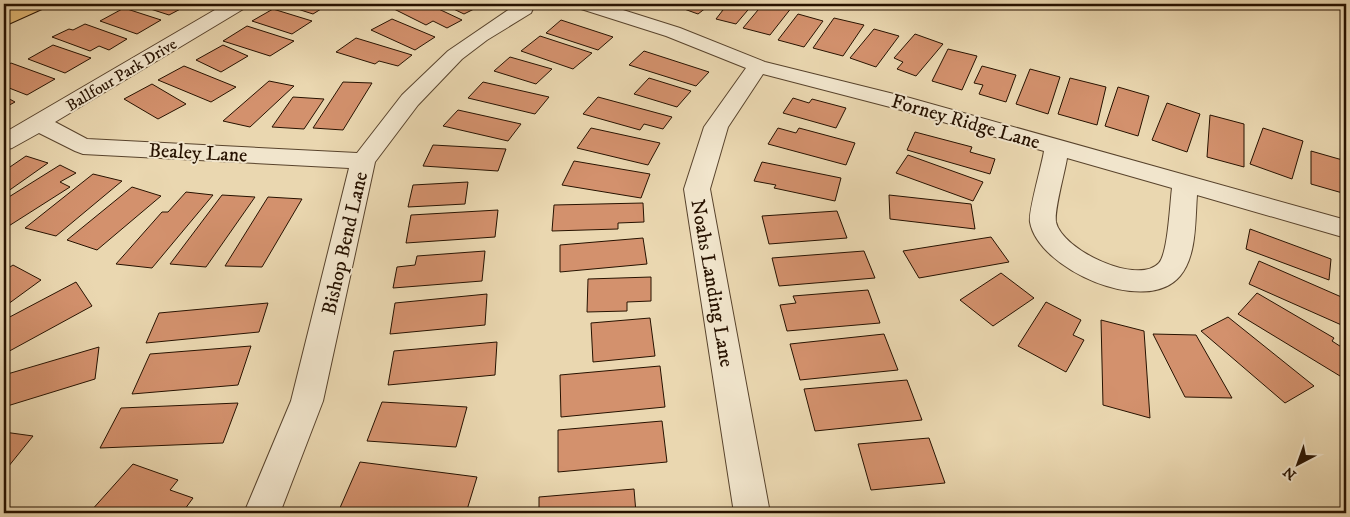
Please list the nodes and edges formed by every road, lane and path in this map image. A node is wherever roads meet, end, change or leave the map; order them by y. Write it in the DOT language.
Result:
graph roads {
  1 [pos="37,4"];
  2 [pos="238,4"];
  3 [pos="526,4"];
  4 [pos="586,4"];
  5 [pos="4,20"];
  6 [pos="758,66"];
  7 [pos="38,123"];
  8 [pos="4,143"];
  9 [pos="1057,147"];
  10 [pos="362,161"];
  11 [pos="1185,184"];
  12 [pos="1346,229"];
  13 [pos="262,513"];
  14 [pos="752,513"];
  1 -- 5 [label="main road"];
  2 -- 7 [label="street, Ballfour Park Drive"];
  3 -- 10 [label="street, Bishop Bend Lane"];
  4 -- 6 [label="street, Forney Ridge Lane"];
  6 -- 9 [label="street, Forney Ridge Lane"];
  6 -- 14 [label="street, Noahs Landing Lane"];
  7 -- 8 [label="street, Ballfour Park Drive"];
  7 -- 10 [label="street, Bealey Lane"];
  9 -- 11 [label="street, Forney Ridge Lane"];
  9 -- 11 [label="street"];
  10 -- 13 [label="street, Bishop Bend Lane"];
  11 -- 12 [label="street, Forney Ridge Lane"];
}
